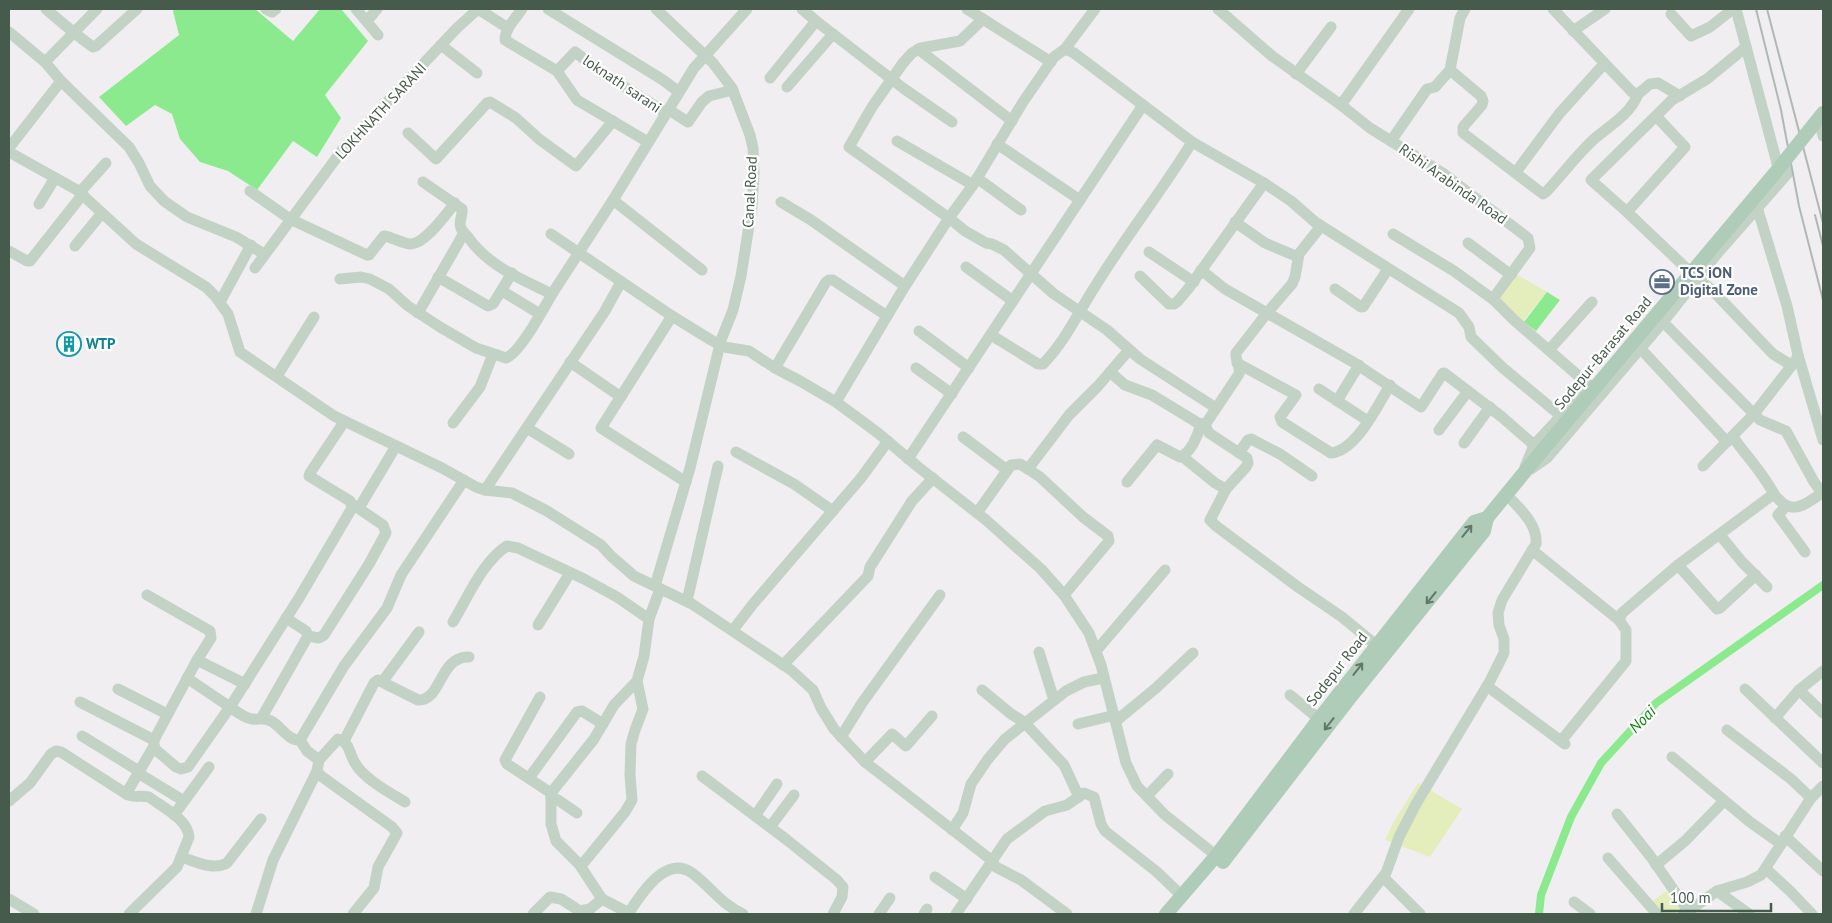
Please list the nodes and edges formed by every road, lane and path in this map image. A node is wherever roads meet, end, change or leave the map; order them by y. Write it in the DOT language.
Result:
graph roads {
  1 [pos="97,9"];
  2 [pos="138,9"];
  3 [pos="266,9"];
  4 [pos="276,9"];
  5 [pos="356,9"];
  6 [pos="377,9"];
  7 [pos="478,9"];
  8 [pos="522,9"];
  9 [pos="548,9"];
  10 [pos="656,9"];
  11 [pos="747,9"];
  12 [pos="802,9"];
  13 [pos="967,9"];
  14 [pos="1095,9"];
  15 [pos="1218,9"];
  16 [pos="1409,9"];
  17 [pos="1465,9"];
  18 [pos="1553,9"];
  19 [pos="1605,9"];
  20 [pos="1732,9"];
  21 [pos="1736,9"];
  22 [pos="52,11"];
  23 [pos="1671,14"];
  24 [pos="982,19"];
  25 [pos="367,21"];
  26 [pos="816,21"];
  27 [pos="1332,27"];
  28 [pos="508,28"];
  29 [pos="1573,31"];
  30 [pos="9,32"];
  31 [pos="73,32"];
  32 [pos="833,34"];
  33 [pos="378,35"];
  34 [pos="441,46"];
  35 [pos="1746,47"];
  36 [pos="918,49"];
  37 [pos="1065,49"];
  38 [pos="706,53"];
  39 [pos="45,62"];
  40 [pos="1051,62"];
  41 [pos="1604,64"];
  42 [pos="1450,70"];
  43 [pos="557,71"];
  44 [pos="478,73"];
  45 [pos="1296,74"];
  46 [pos="770,78"];
  47 [pos="891,79"];
  48 [pos="61,81"];
  49 [pos="787,87"];
  50 [pos="733,90"];
  51 [pos="680,92"];
  52 [pos="1638,94"];
  53 [pos="1680,96"];
  54 [pos="1143,105"];
  55 [pos="1341,106"];
  56 [pos="667,111"];
  57 [pos="1823,113"];
  58 [pos="1656,116"];
  59 [pos="612,121"];
  60 [pos="1012,121"];
  61 [pos="952,122"];
  62 [pos="1823,126"];
  63 [pos="408,133"];
  64 [pos="1823,136"];
  65 [pos="897,141"];
  66 [pos="1391,141"];
  67 [pos="648,142"];
  68 [pos="1192,142"];
  69 [pos="997,144"];
  70 [pos="9,148"];
  71 [pos="9,152"];
  72 [pos="106,163"];
  73 [pos="1777,163"];
  74 [pos="1516,172"];
  75 [pos="55,178"];
  76 [pos="975,181"];
  77 [pos="423,182"];
  78 [pos="1264,183"];
  79 [pos="250,191"];
  80 [pos="81,193"];
  81 [pos="613,200"];
  82 [pos="1080,200"];
  83 [pos="781,202"];
  84 [pos="455,203"];
  85 [pos="39,204"];
  86 [pos="1757,207"];
  87 [pos="1021,210"];
  88 [pos="1627,212"];
  89 [pos="102,213"];
  90 [pos="949,218"];
  91 [pos="290,219"];
  92 [pos="1236,222"];
  93 [pos="1321,226"];
  94 [pos="464,233"];
  95 [pos="552,234"];
  96 [pos="1393,234"];
  97 [pos="1468,243"];
  98 [pos="251,245"];
  99 [pos="75,246"];
  100 [pos="9,251"];
  101 [pos="1149,252"];
  102 [pos="579,253"];
  103 [pos="264,254"];
  104 [pos="1298,257"];
  105 [pos="966,267"];
  106 [pos="255,268"];
  107 [pos="1388,269"];
  108 [pos="1687,269"];
  109 [pos="702,270"];
  110 [pos="1201,270"];
  111 [pos="512,273"];
  112 [pos="1031,273"];
  113 [pos="1512,274"];
  114 [pos="1140,276"];
  115 [pos="438,277"];
  116 [pos="1698,278"];
  117 [pos="340,279"];
  118 [pos="621,282"];
  119 [pos="1194,282"];
  120 [pos="905,286"];
  121 [pos="1335,289"];
  122 [pos="502,291"];
  123 [pos="552,294"];
  124 [pos="1494,300"];
  125 [pos="1014,301"];
  126 [pos="220,302"];
  127 [pos="1592,302"];
  128 [pos="1079,312"];
  129 [pos="418,313"];
  130 [pos="1266,313"];
  131 [pos="540,314"];
  132 [pos="672,316"];
  133 [pos="887,316"];
  134 [pos="314,317"];
  135 [pos="1663,322"];
  136 [pos="920,331"];
  137 [pos="991,334"];
  138 [pos="720,346"];
  139 [pos="1640,348"];
  140 [pos="1129,350"];
  141 [pos="1549,350"];
  142 [pos="494,354"];
  143 [pos="1798,355"];
  144 [pos="570,362"];
  145 [pos="1237,363"];
  146 [pos="1359,365"];
  147 [pos="1791,366"];
  148 [pos="775,368"];
  149 [pos="916,368"];
  150 [pos="969,368"];
  151 [pos="1110,372"];
  152 [pos="277,376"];
  153 [pos="1390,385"];
  154 [pos="1589,385"];
  155 [pos="1319,389"];
  156 [pos="1468,391"];
  157 [pos="952,394"];
  158 [pos="621,397"];
  159 [pos="1337,401"];
  160 [pos="836,402"];
  161 [pos="1490,407"];
  162 [pos="1216,408"];
  163 [pos="1754,414"];
  164 [pos="1561,416"];
  165 [pos="1368,421"];
  166 [pos="344,422"];
  167 [pos="453,423"];
  168 [pos="1203,424"];
  169 [pos="527,428"];
  170 [pos="1439,430"];
  171 [pos="963,437"];
  172 [pos="1730,439"];
  173 [pos="1823,440"];
  174 [pos="888,441"];
  175 [pos="1464,443"];
  176 [pos="396,446"];
  177 [pos="1538,449"];
  178 [pos="736,452"];
  179 [pos="1239,453"];
  180 [pos="569,454"];
  181 [pos="1183,457"];
  182 [pos="908,459"];
  183 [pos="718,466"];
  184 [pos="1702,466"];
  185 [pos="1028,469"];
  186 [pos="1008,470"];
  187 [pos="1522,475"];
  188 [pos="1312,476"];
  189 [pos="934,478"];
  190 [pos="464,480"];
  191 [pos="686,482"];
  192 [pos="1127,482"];
  193 [pos="485,490"];
  194 [pos="1226,490"];
  195 [pos="1822,491"];
  196 [pos="1506,494"];
  197 [pos="1775,496"];
  198 [pos="355,506"];
  199 [pos="1786,506"];
  200 [pos="833,511"];
  201 [pos="977,513"];
  202 [pos="1487,518"];
  203 [pos="1720,535"];
  204 [pos="1532,550"];
  205 [pos="1805,552"];
  206 [pos="1678,565"];
  207 [pos="1165,570"];
  208 [pos="570,573"];
  209 [pos="1756,575"];
  210 [pos="1768,587"];
  211 [pos="670,593"];
  212 [pos="146,595"];
  213 [pos="940,595"];
  214 [pos="1064,595"];
  215 [pos="286,618"];
  216 [pos="649,618"];
  217 [pos="1619,620"];
  218 [pos="453,622"];
  219 [pos="538,625"];
  220 [pos="733,630"];
  221 [pos="419,632"];
  222 [pos="308,636"];
  223 [pos="1376,645"];
  224 [pos="1096,650"];
  225 [pos="1039,652"];
  226 [pos="1193,653"];
  227 [pos="470,657"];
  228 [pos="197,660"];
  229 [pos="784,665"];
  230 [pos="1823,671"];
  231 [pos="187,678"];
  232 [pos="1103,678"];
  233 [pos="384,681"];
  234 [pos="637,681"];
  235 [pos="245,684"];
  236 [pos="1486,686"];
  237 [pos="118,689"];
  238 [pos="1745,689"];
  239 [pos="982,690"];
  240 [pos="1799,690"];
  241 [pos="1290,695"];
  242 [pos="540,697"];
  243 [pos="1054,700"];
  244 [pos="80,702"];
  245 [pos="230,707"];
  246 [pos="1823,713"];
  247 [pos="167,714"];
  248 [pos="932,716"];
  249 [pos="262,717"];
  250 [pos="1115,718"];
  251 [pos="1775,718"];
  252 [pos="1319,719"];
  253 [pos="1024,722"];
  254 [pos="603,724"];
  255 [pos="1078,724"];
  256 [pos="1727,730"];
  257 [pos="82,736"];
  258 [pos="841,737"];
  259 [pos="300,740"];
  260 [pos="344,741"];
  261 [pos="154,743"];
  262 [pos="1672,757"];
  263 [pos="865,762"];
  264 [pos="1823,763"];
  265 [pos="318,766"];
  266 [pos="209,767"];
  267 [pos="139,772"];
  268 [pos="1168,774"];
  269 [pos="702,776"];
  270 [pos="529,778"];
  271 [pos="777,784"];
  272 [pos="126,794"];
  273 [pos="551,795"];
  274 [pos="794,795"];
  275 [pos="1818,795"];
  276 [pos="1147,796"];
  277 [pos="1079,798"];
  278 [pos="9,801"];
  279 [pos="184,801"];
  280 [pos="1724,801"];
  281 [pos="405,802"];
  282 [pos="577,813"];
  283 [pos="1617,814"];
  284 [pos="174,815"];
  285 [pos="755,816"];
  286 [pos="261,819"];
  287 [pos="770,827"];
  288 [pos="952,830"];
  289 [pos="1783,840"];
  290 [pos="181,858"];
  291 [pos="1608,858"];
  292 [pos="1220,859"];
  293 [pos="992,862"];
  294 [pos="1656,865"];
  295 [pos="581,866"];
  296 [pos="1766,869"];
  297 [pos="1823,872"];
  298 [pos="935,877"];
  299 [pos="1383,877"];
  300 [pos="1716,891"];
  301 [pos="1182,896"];
  302 [pos="890,898"];
  303 [pos="9,899"];
  304 [pos="602,899"];
  305 [pos="967,899"];
  306 [pos="1574,902"];
  307 [pos="541,912"];
  308 [pos="34,914"];
  309 [pos="129,914"];
  310 [pos="256,914"];
  311 [pos="353,914"];
  312 [pos="629,914"];
  313 [pos="743,914"];
  314 [pos="834,914"];
  315 [pos="879,914"];
  316 [pos="956,914"];
  317 [pos="1068,914"];
  318 [pos="1166,914"];
  319 [pos="1179,914"];
  320 [pos="1354,914"];
  321 [pos="1420,914"];
  322 [pos="1590,914"];
  323 [pos="1657,914"];
  324 [pos="1687,914"];
  325 [pos="1749,914"];
  326 [pos="1812,914"];
  1 -- 31 [label="street"];
  2 -- 31 [label="street"];
  3 -- 4 [label="street"];
  5 -- 25 [label="street"];
  6 -- 25 [label="street"];
  7 -- 28 [label="street"];
  7 -- 34 [label="street, LOKHNATH SARANI"];
  8 -- 28 [label="street"];
  9 -- 51 [label="street"];
  10 -- 38 [label="street, Canal Road"];
  11 -- 38 [label="street"];
  12 -- 26 [label="street"];
  13 -- 24 [label="street"];
  14 -- 37 [label="street"];
  15 -- 45 [label="street, Rishi Arabinda Road"];
  16 -- 55 [label="street"];
  17 -- 42 [label="street"];
  18 -- 29 [label="street"];
  19 -- 29 [label="street"];
  20 -- 23 [label="street"];
  21 -- 35 [label="street"];
  22 -- 31 [label="street"];
  24 -- 36 [label="street"];
  24 -- 40 [label="street"];
  25 -- 33 [label="street"];
  26 -- 32 [label="street"];
  26 -- 46 [label="street"];
  27 -- 45 [label="street"];
  28 -- 43 [label="street, loknath sarani"];
  29 -- 41 [label="street"];
  30 -- 39 [label="street"];
  31 -- 39 [label="street"];
  32 -- 47 [label="street"];
  32 -- 49 [label="street"];
  34 -- 44 [label="street"];
  34 -- 91 [label="street, LOKHNATH SARANI"];
  35 -- 53 [label="street"];
  35 -- 73 [label="street"];
  36 -- 47 [label="street"];
  36 -- 60 [label="street"];
  37 -- 40 [label="street"];
  37 -- 54 [label="street"];
  38 -- 50 [label="street, Canal Road"];
  38 -- 51 [label="street"];
  39 -- 48 [label="street"];
  40 -- 60 [label="street"];
  41 -- 52 [label="street"];
  41 -- 74 [label="street"];
  42 -- 66 [label="street"];
  42 -- 74 [label="street"];
  43 -- 56 [label="street, loknath sarani"];
  43 -- 59 [label="street, loknath sarani"];
  45 -- 55 [label="street, Rishi Arabinda Road"];
  47 -- 61 [label="street"];
  47 -- 90 [label="street"];
  48 -- 70 [label="street"];
  48 -- 98 [label="street"];
  50 -- 56 [label="street"];
  50 -- 138 [label="street, Canal Road"];
  51 -- 56 [label="street"];
  52 -- 53 [label="street"];
  52 -- 74 [label="street"];
  53 -- 58 [label="street"];
  54 -- 68 [label="street"];
  54 -- 82 [label="street"];
  55 -- 66 [label="street, Rishi Arabinda Road"];
  56 -- 67 [label="street"];
  57 -- 177 [label="main road, Sodepur-Barasat Road, bridge"];
  58 -- 88 [label="street"];
  58 -- 88 [label="street"];
  59 -- 63 [label="street"];
  59 -- 67 [label="street, loknath sarani"];
  60 -- 69 [label="street"];
  62 -- 64 [label="street"];
  65 -- 76 [label="street"];
  66 -- 113 [label="street, Rishi Arabinda Road"];
  67 -- 81 [label="street"];
  68 -- 78 [label="street"];
  68 -- 128 [label="street"];
  69 -- 76 [label="street"];
  69 -- 82 [label="street"];
  71 -- 75 [label="street"];
  72 -- 80 [label="street"];
  73 -- 86 [label="street"];
  73 -- 108 [label="street"];
  75 -- 80 [label="street"];
  75 -- 85 [label="street"];
  76 -- 87 [label="street"];
  76 -- 90 [label="street"];
  77 -- 84 [label="street"];
  78 -- 92 [label="street"];
  78 -- 93 [label="street"];
  79 -- 91 [label="street"];
  80 -- 89 [label="street"];
  80 -- 100 [label="street"];
  81 -- 102 [label="street"];
  81 -- 109 [label="street"];
  82 -- 112 [label="street"];
  83 -- 120 [label="street"];
  84 -- 91 [label="street"];
  84 -- 94 [label="street"];
  86 -- 116 [label="street"];
  86 -- 143 [label="street"];
  88 -- 108 [label="street"];
  89 -- 99 [label="street"];
  89 -- 126 [label="street"];
  90 -- 112 [label="street"];
  90 -- 120 [label="street"];
  91 -- 103 [label="street, LOKHNATH SARANI"];
  92 -- 104 [label="street"];
  92 -- 110 [label="street"];
  93 -- 104 [label="street"];
  93 -- 107 [label="street"];
  94 -- 111 [label="street"];
  94 -- 115 [label="street"];
  95 -- 102 [label="street"];
  96 -- 124 [label="street"];
  97 -- 113 [label="street"];
  98 -- 103 [label="street"];
  98 -- 126 [label="street"];
  101 -- 119 [label="street"];
  102 -- 118 [label="street"];
  102 -- 123 [label="street"];
  103 -- 106 [label="street, LOKHNATH SARANI"];
  104 -- 130 [label="street"];
  105 -- 125 [label="street"];
  107 -- 121 [label="street"];
  107 -- 164 [label="street"];
  108 -- 154 [label="street"];
  110 -- 119 [label="street"];
  110 -- 130 [label="street"];
  111 -- 122 [label="street"];
  111 -- 123 [label="street"];
  112 -- 125 [label="street"];
  112 -- 128 [label="street"];
  113 -- 124 [label="street, Rishi Arabinda Road"];
  114 -- 119 [label="street"];
  115 -- 122 [label="street"];
  115 -- 129 [label="street"];
  116 -- 135 [label="street"];
  116 -- 147 [label="street"];
  117 -- 129 [label="street"];
  118 -- 132 [label="street"];
  118 -- 144 [label="street"];
  120 -- 133 [label="street"];
  122 -- 131 [label="street"];
  123 -- 131 [label="street"];
  124 -- 141 [label="street"];
  125 -- 137 [label="street"];
  126 -- 152 [label="street"];
  127 -- 141 [label="street"];
  128 -- 137 [label="street"];
  128 -- 140 [label="street"];
  129 -- 142 [label="street"];
  130 -- 145 [label="street"];
  130 -- 146 [label="street"];
  131 -- 142 [label="street"];
  132 -- 138 [label="street"];
  132 -- 158 [label="street"];
  133 -- 148 [label="street"];
  133 -- 160 [label="street"];
  134 -- 152 [label="street"];
  135 -- 139 [label="street"];
  135 -- 163 [label="street"];
  136 -- 150 [label="street"];
  137 -- 150 [label="street"];
  138 -- 148 [label="street"];
  138 -- 191 [label="street, Canal Road"];
  139 -- 172 [label="street"];
  139 -- 187 [label="street"];
  140 -- 151 [label="street"];
  140 -- 162 [label="street"];
  141 -- 154 [label="street"];
  142 -- 167 [label="street"];
  143 -- 147 [label="street"];
  143 -- 173 [label="street"];
  144 -- 158 [label="street"];
  144 -- 169 [label="street"];
  145 -- 162 [label="street"];
  145 -- 165 [label="street"];
  146 -- 153 [label="street"];
  146 -- 159 [label="street"];
  147 -- 163 [label="street"];
  148 -- 160 [label="street"];
  149 -- 157 [label="street"];
  150 -- 157 [label="street"];
  151 -- 168 [label="street"];
  151 -- 185 [label="street"];
  152 -- 166 [label="street"];
  153 -- 156 [label="street"];
  153 -- 165 [label="street"];
  154 -- 164 [label="street"];
  155 -- 159 [label="street"];
  156 -- 161 [label="street"];
  156 -- 170 [label="street"];
  157 -- 182 [label="street"];
  158 -- 191 [label="street"];
  159 -- 165 [label="street"];
  160 -- 174 [label="street"];
  161 -- 175 [label="street"];
  161 -- 177 [label="street"];
  162 -- 168 [label="street"];
  163 -- 172 [label="street"];
  163 -- 195 [label="street"];
  164 -- 177 [label="street"];
  166 -- 176 [label="street"];
  166 -- 198 [label="street"];
  168 -- 179 [label="street"];
  168 -- 181 [label="street"];
  169 -- 180 [label="street"];
  169 -- 193 [label="street"];
  171 -- 186 [label="street"];
  172 -- 184 [label="street"];
  172 -- 197 [label="street"];
  174 -- 182 [label="street"];
  174 -- 200 [label="street"];
  176 -- 190 [label="street"];
  176 -- 198 [label="street"];
  177 -- 187 [label="main road, Sodepur Road"];
  178 -- 200 [label="street"];
  179 -- 188 [label="street"];
  179 -- 194 [label="street"];
  181 -- 192 [label="street"];
  181 -- 194 [label="street"];
  182 -- 189 [label="street"];
  183 -- 211 [label="street"];
  185 -- 186 [label="street"];
  185 -- 214 [label="street"];
  186 -- 201 [label="street"];
  187 -- 196 [label="main road, Sodepur Road"];
  189 -- 201 [label="street"];
  189 -- 229 [label="street"];
  190 -- 193 [label="street"];
  190 -- 259 [label="street"];
  191 -- 211 [label="street, Canal Road"];
  193 -- 211 [label="street"];
  194 -- 223 [label="street"];
  195 -- 199 [label="street"];
  196 -- 202 [label="main road, Sodepur Road"];
  196 -- 204 [label="street"];
  197 -- 199 [label="street"];
  197 -- 203 [label="street"];
  198 -- 215 [label="street"];
  198 -- 222 [label="street"];
  199 -- 205 [label="street"];
  200 -- 220 [label="street"];
  201 -- 214 [label="street"];
  223 -- 202 [label="main road, Sodepur Road, one-way"];
  202 -- 292 [label="main road, one-way"];
  203 -- 206 [label="street"];
  203 -- 209 [label="street"];
  204 -- 217 [label="street"];
  204 -- 236 [label="street"];
  206 -- 209 [label="street"];
  206 -- 217 [label="street"];
  207 -- 224 [label="street"];
  208 -- 216 [label="street"];
  208 -- 218 [label="street"];
  208 -- 219 [label="street"];
  209 -- 210 [label="street"];
  211 -- 216 [label="street"];
  211 -- 220 [label="street"];
  212 -- 228 [label="street"];
  213 -- 258 [label="street"];
  214 -- 224 [label="street"];
  215 -- 222 [label="street"];
  215 -- 235 [label="street"];
  216 -- 234 [label="street"];
  217 -- 236 [label="street"];
  220 -- 229 [label="street"];
  221 -- 233 [label="street"];
  222 -- 249 [label="street"];
  252 -- 223 [label="main road, Sodepur Road, one-way"];
  224 -- 232 [label="street"];
  225 -- 243 [label="street"];
  226 -- 250 [label="street"];
  227 -- 233 [label="street"];
  228 -- 231 [label="street"];
  228 -- 235 [label="street"];
  229 -- 258 [label="street"];
  230 -- 240 [label="street"];
  231 -- 245 [label="street"];
  231 -- 247 [label="street"];
  232 -- 243 [label="street"];
  232 -- 250 [label="street"];
  233 -- 260 [label="street"];
  234 -- 254 [label="street"];
  234 -- 295 [label="street"];
  235 -- 245 [label="street"];
  236 -- 299 [label="street"];
  237 -- 247 [label="street"];
  238 -- 251 [label="street"];
  239 -- 253 [label="street"];
  240 -- 246 [label="street"];
  240 -- 251 [label="street"];
  241 -- 252 [label="street"];
  242 -- 270 [label="street"];
  243 -- 253 [label="street"];
  244 -- 261 [label="street"];
  245 -- 249 [label="street"];
  245 -- 261 [label="street"];
  247 -- 261 [label="street"];
  248 -- 263 [label="street"];
  249 -- 259 [label="street"];
  250 -- 255 [label="street"];
  250 -- 276 [label="street"];
  251 -- 264 [label="street"];
  252 -- 292 [label="main road, Sodepur Road"];
  253 -- 277 [label="street"];
  253 -- 288 [label="street"];
  254 -- 270 [label="street"];
  254 -- 273 [label="street"];
  256 -- 275 [label="street"];
  257 -- 267 [label="street"];
  258 -- 263 [label="street"];
  259 -- 265 [label="street"];
  260 -- 265 [label="street"];
  260 -- 281 [label="street"];
  261 -- 267 [label="street"];
  262 -- 280 [label="street"];
  263 -- 288 [label="street"];
  265 -- 310 [label="street"];
  265 -- 311 [label="street"];
  266 -- 279 [label="street"];
  267 -- 272 [label="street"];
  267 -- 279 [label="street"];
  268 -- 276 [label="street"];
  269 -- 285 [label="street"];
  270 -- 273 [label="street"];
  271 -- 285 [label="street"];
  272 -- 278 [label="street"];
  272 -- 284 [label="street"];
  273 -- 282 [label="street"];
  273 -- 295 [label="street"];
  274 -- 287 [label="street"];
  275 -- 289 [label="street"];
  276 -- 292 [label="street"];
  277 -- 293 [label="street"];
  277 -- 301 [label="street"];
  279 -- 284 [label="street"];
  280 -- 289 [label="street"];
  280 -- 294 [label="street"];
  283 -- 294 [label="street"];
  284 -- 290 [label="street"];
  285 -- 287 [label="street"];
  286 -- 290 [label="street"];
  287 -- 314 [label="street"];
  288 -- 293 [label="street"];
  289 -- 296 [label="street"];
  289 -- 297 [label="street"];
  290 -- 309 [label="street"];
  291 -- 323 [label="street"];
  292 -- 301 [label="main road, Sodepur Road"];
  292 -- 319 [label="main road"];
  293 -- 305 [label="street"];
  293 -- 317 [label="street"];
  294 -- 324 [label="street"];
  295 -- 304 [label="street"];
  296 -- 300 [label="street"];
  296 -- 326 [label="street"];
  298 -- 305 [label="street"];
  299 -- 320 [label="street"];
  299 -- 321 [label="street"];
  300 -- 324 [label="street"];
  300 -- 325 [label="street"];
  301 -- 318 [label="main road, Sodepur Road"];
  302 -- 315 [label="street"];
  303 -- 308 [label="street"];
  304 -- 307 [label="street"];
  304 -- 312 [label="street"];
  305 -- 316 [label="street"];
  306 -- 322 [label="street"];
  312 -- 313 [label="street"];
}
